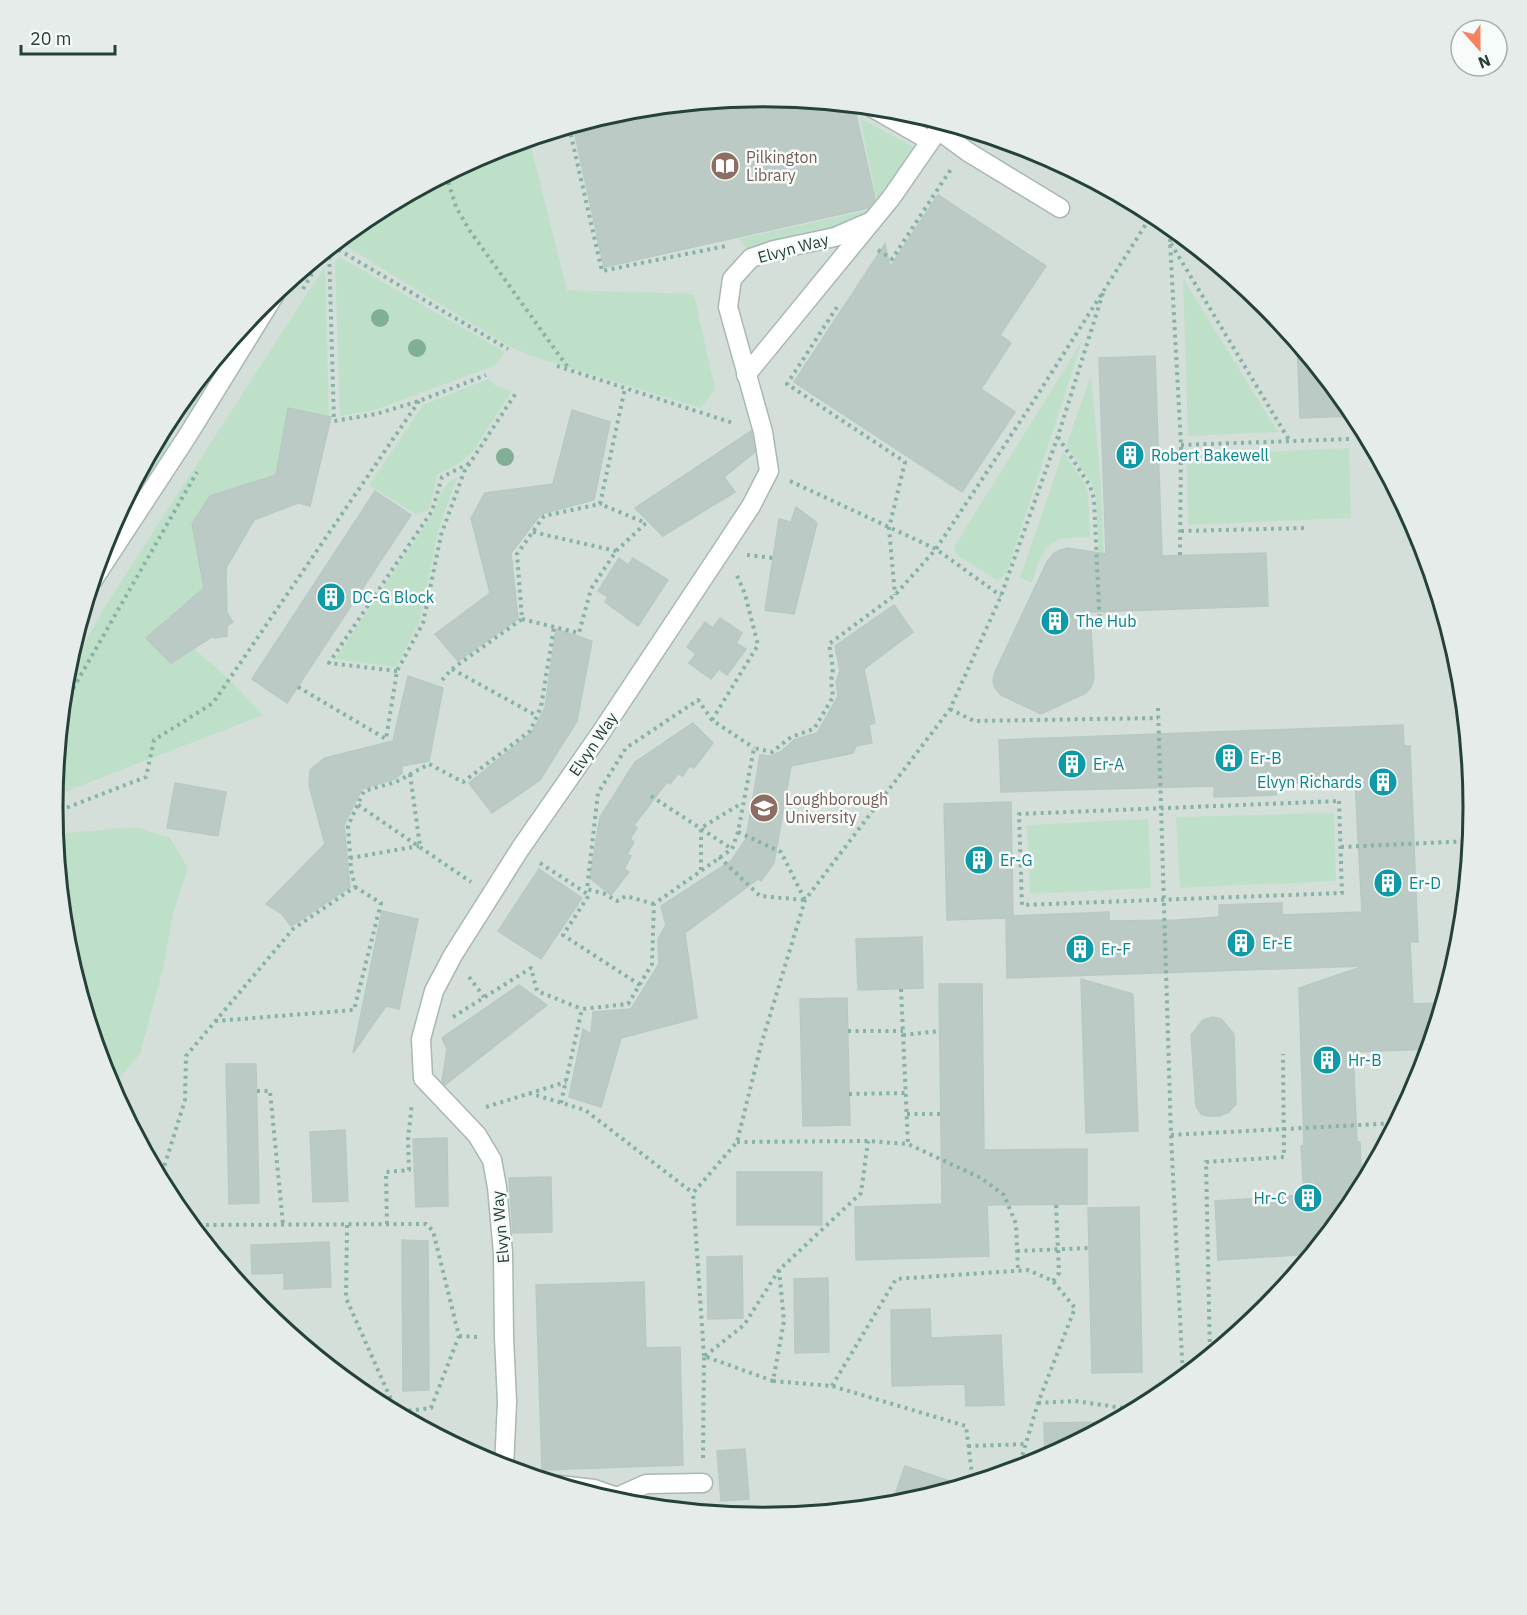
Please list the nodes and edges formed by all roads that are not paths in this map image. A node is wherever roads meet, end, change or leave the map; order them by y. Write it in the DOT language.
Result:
graph roads {
  1 [pos="921,125"];
  2 [pos="937,131"];
  3 [pos="1060,208"];
  4 [pos="872,222"];
  5 [pos="256,326"];
  6 [pos="746,375"];
  7 [pos="111,553"];
  8 [pos="504,1459"];
  9 [pos="703,1484"];
  10 [pos="627,1495"];
  1 -- 2 [label="street"];
  2 -- 3 [label="street"];
  2 -- 4 [label="street, Elvyn Way"];
  4 -- 6 [label="street"];
  4 -- 6 [label="street, Elvyn Way"];
  5 -- 7 [label="street"];
  6 -- 8 [label="street, Elvyn Way"];
  9 -- 10 [label="street"];
}
